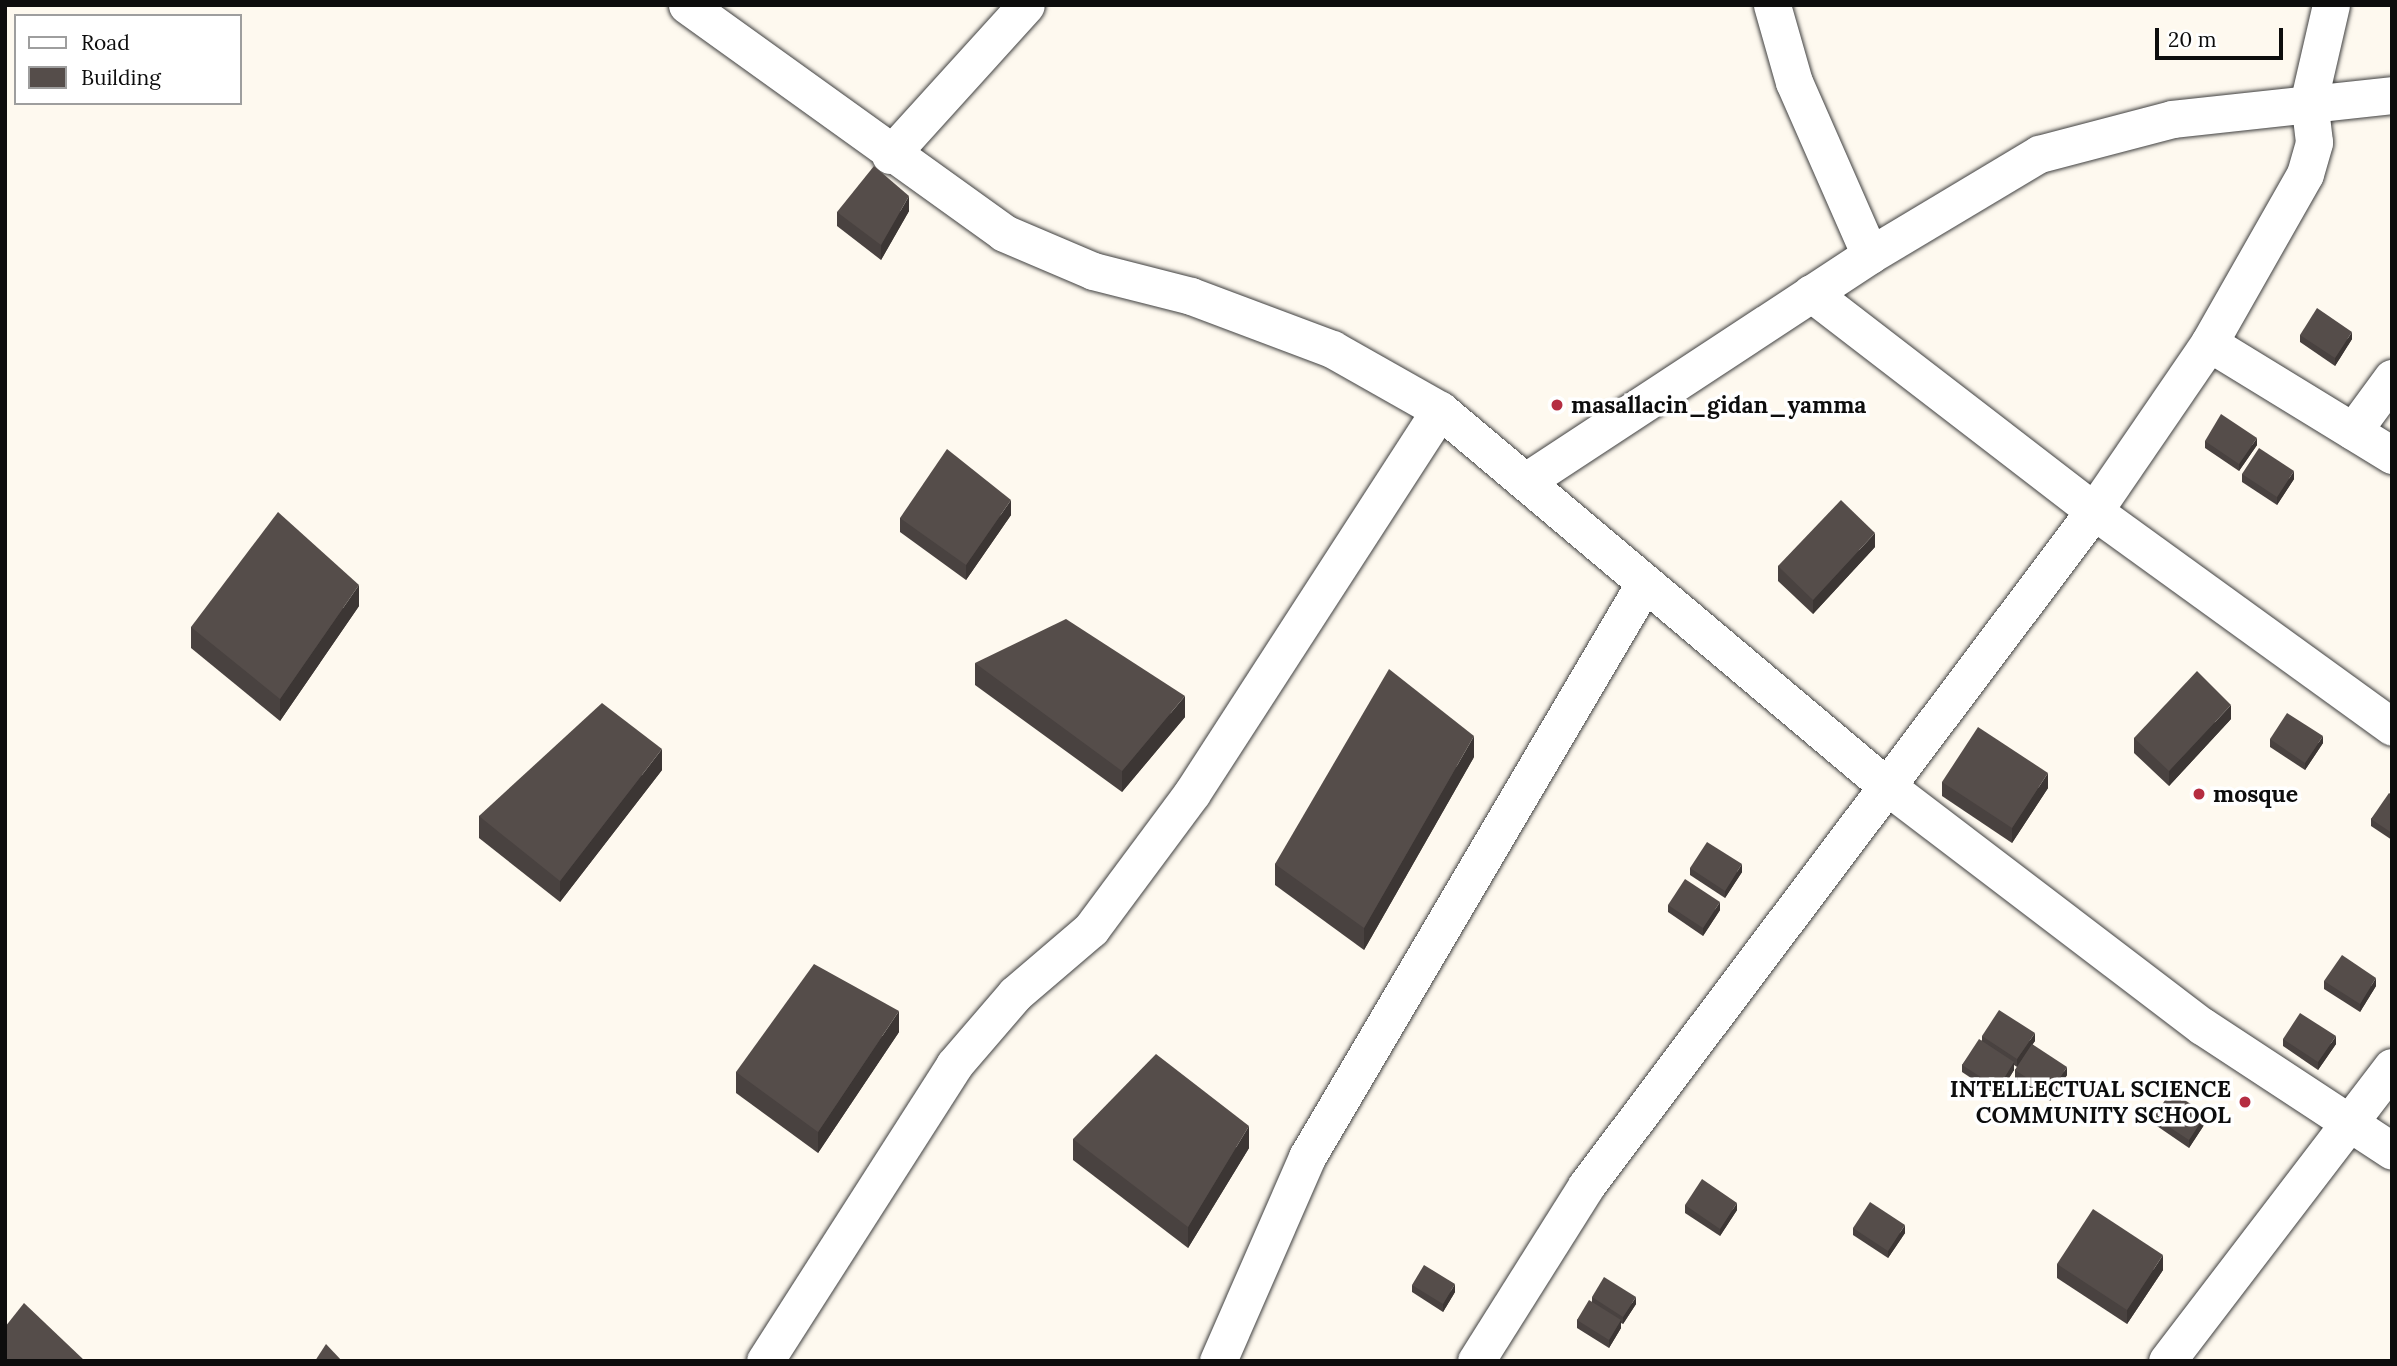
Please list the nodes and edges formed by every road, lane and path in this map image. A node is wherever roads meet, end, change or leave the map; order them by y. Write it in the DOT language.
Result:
graph roads {
  1 [pos="1026,5"];
  2 [pos="1772,5"];
  3 [pos="2331,5"];
  4 [pos="710,12"];
  5 [pos="2392,95"];
  6 [pos="2309,100"];
  7 [pos="890,155"];
  8 [pos="1870,255"];
  9 [pos="1811,293"];
  10 [pos="2209,343"];
  11 [pos="2392,378"];
  12 [pos="1440,410"];
  13 [pos="2353,431"];
  14 [pos="2392,455"];
  15 [pos="1528,479"];
  16 [pos="2094,511"];
  17 [pos="1644,584"];
  18 [pos="2392,727"];
  19 [pos="1884,784"];
  20 [pos="2392,1067"];
  21 [pos="2348,1121"];
  22 [pos="2392,1151"];
  23 [pos="765,1361"];
  24 [pos="1218,1361"];
  25 [pos="1476,1361"];
  26 [pos="2167,1361"];
  1 -- 7 [label="street"];
  2 -- 8 [label="street"];
  3 -- 6 [label="street"];
  4 -- 7 [label="street"];
  5 -- 6 [label="street"];
  6 -- 8 [label="street"];
  6 -- 10 [label="street"];
  7 -- 12 [label="street"];
  8 -- 9 [label="street"];
  9 -- 15 [label="street"];
  9 -- 16 [label="street"];
  10 -- 13 [label="street"];
  10 -- 16 [label="street"];
  11 -- 13 [label="street"];
  12 -- 15 [label="street"];
  12 -- 23 [label="street"];
  13 -- 14 [label="street"];
  15 -- 17 [label="street"];
  16 -- 18 [label="street"];
  16 -- 19 [label="street"];
  17 -- 19 [label="street"];
  17 -- 24 [label="street"];
  19 -- 21 [label="street"];
  19 -- 25 [label="street"];
  20 -- 21 [label="street"];
  21 -- 22 [label="street"];
  21 -- 26 [label="street"];
}
